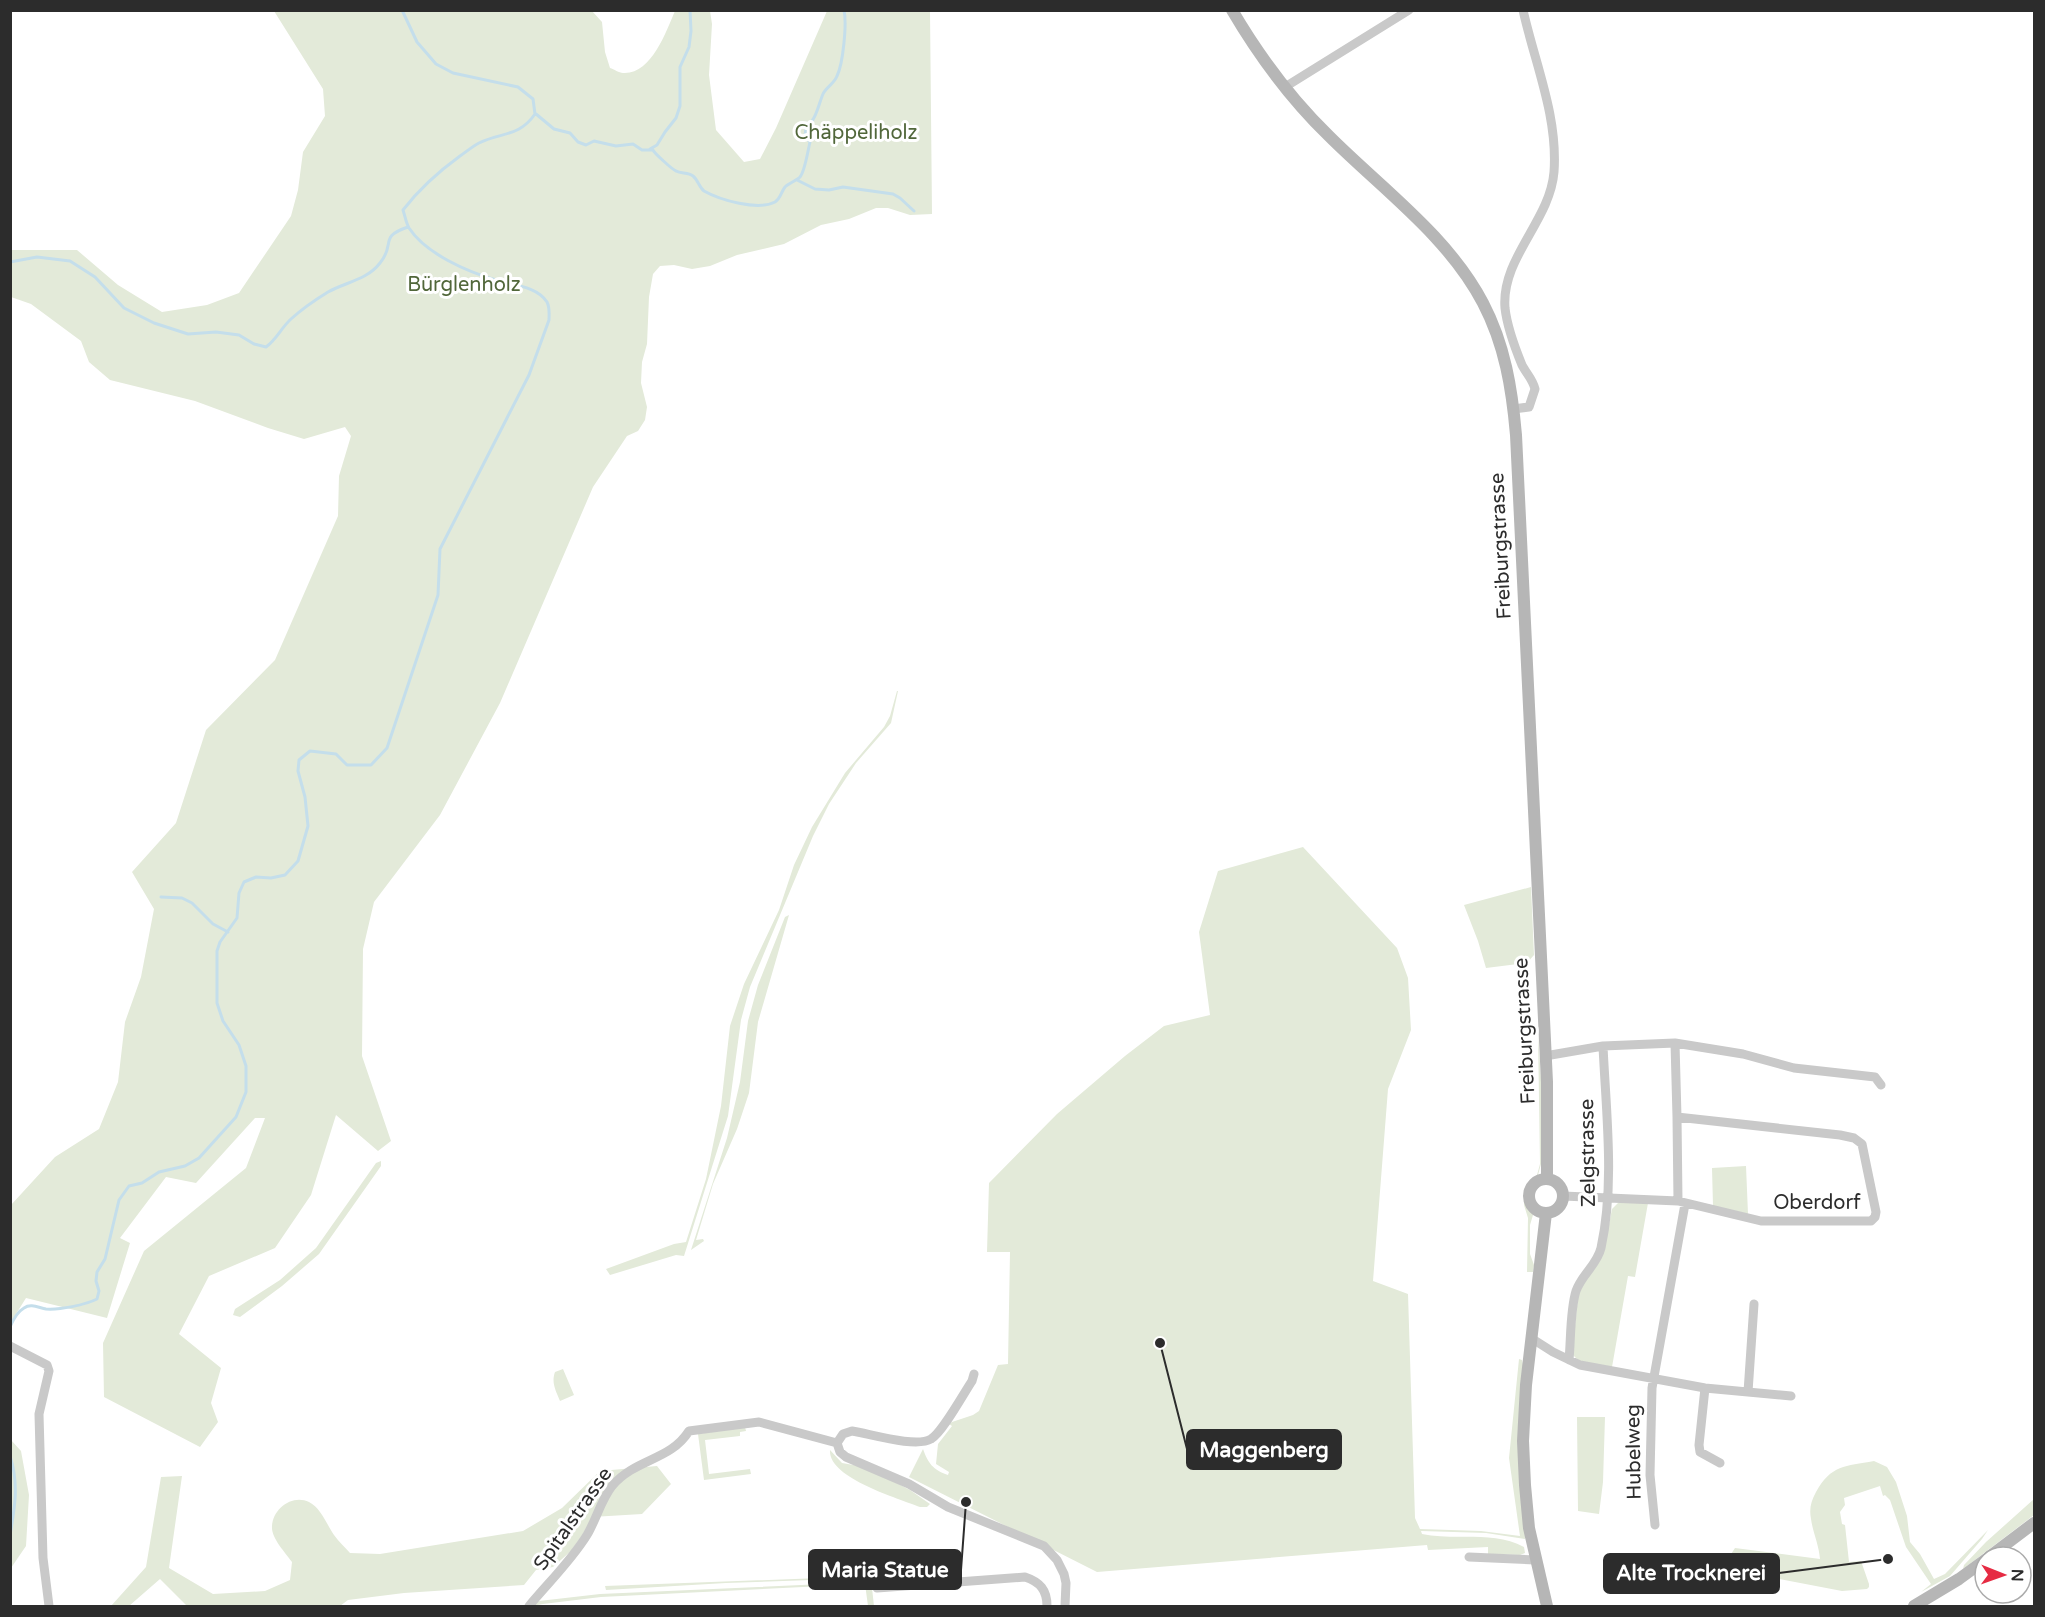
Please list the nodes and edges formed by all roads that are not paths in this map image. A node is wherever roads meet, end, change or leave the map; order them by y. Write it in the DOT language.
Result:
graph roads {
  1 [pos="1232,10"];
  2 [pos="1409,10"];
  3 [pos="1523,10"];
  4 [pos="1285,87"];
  5 [pos="1514,409"];
  6 [pos="1675,1043"];
  7 [pos="1604,1046"];
  8 [pos="1545,1056"];
  9 [pos="1881,1085"];
  10 [pos="1677,1117"];
  11 [pos="1547,1179"];
  12 [pos="1563,1196"];
  13 [pos="1609,1198"];
  14 [pos="1682,1202"];
  15 [pos="1546,1213"];
  16 [pos="1754,1304"];
  17 [pos="1531,1338"];
  18 [pos="12,1347"];
  19 [pos="1569,1359"];
  20 [pos="974,1374"];
  21 [pos="1653,1379"];
  22 [pos="1705,1388"];
  23 [pos="1748,1392"];
  24 [pos="1791,1396"];
  25 [pos="837,1443"];
  26 [pos="1720,1463"];
  27 [pos="2034,1522"];
  28 [pos="1655,1525"];
  29 [pos="2004,1545"];
  30 [pos="1469,1557"];
  31 [pos="1535,1560"];
  32 [pos="1973,1569"];
  33 [pos="877,1588"];
  34 [pos="49,1606"];
  35 [pos="529,1606"];
  36 [pos="1047,1606"];
  37 [pos="1065,1606"];
  38 [pos="1547,1606"];
  39 [pos="1914,1606"];
  1 -- 4 [label="main road, Freiburgstrasse"];
  2 -- 4 [label="street"];
  3 -- 5 [label="street"];
  4 -- 5 [label="main road, Freiburgstrasse"];
  5 -- 8 [label="main road, Freiburgstrasse"];
  6 -- 7 [label="street"];
  6 -- 9 [label="street"];
  6 -- 10 [label="street"];
  7 -- 8 [label="street"];
  7 -- 13 [label="street, Zelgstrasse"];
  8 -- 11 [label="main road, Freiburgstrasse"];
  10 -- 14 [label="street"];
  10 -- 14 [label="street, Oberdorf"];
  11 -- 12 [label="main road"];
  11 -- 15 [label="main road"];
  12 -- 13 [label="street, Oberdorf"];
  12 -- 15 [label="main road"];
  13 -- 14 [label="street, Oberdorf"];
  13 -- 19 [label="street, Zelgstrasse"];
  14 -- 21 [label="street"];
  15 -- 17 [label="main road"];
  16 -- 23 [label="street"];
  17 -- 19 [label="street, Hubelweg"];
  17 -- 31 [label="main road"];
  18 -- 34 [label="street"];
  19 -- 21 [label="street, Hubelweg"];
  20 -- 25 [label="street"];
  21 -- 22 [label="street, Hubelweg"];
  21 -- 28 [label="street, Hubelweg"];
  22 -- 23 [label="street, Hubelweg"];
  22 -- 26 [label="street"];
  23 -- 24 [label="street, Hubelweg"];
  25 -- 35 [label="street, Spitalstrasse"];
  25 -- 37 [label="street, Spitalstrasse"];
  27 -- 29 [label="main road"];
  30 -- 31 [label="street"];
  31 -- 38 [label="main road"];
  32 -- 39 [label="main road"];
  33 -- 36 [label="street"];
}
